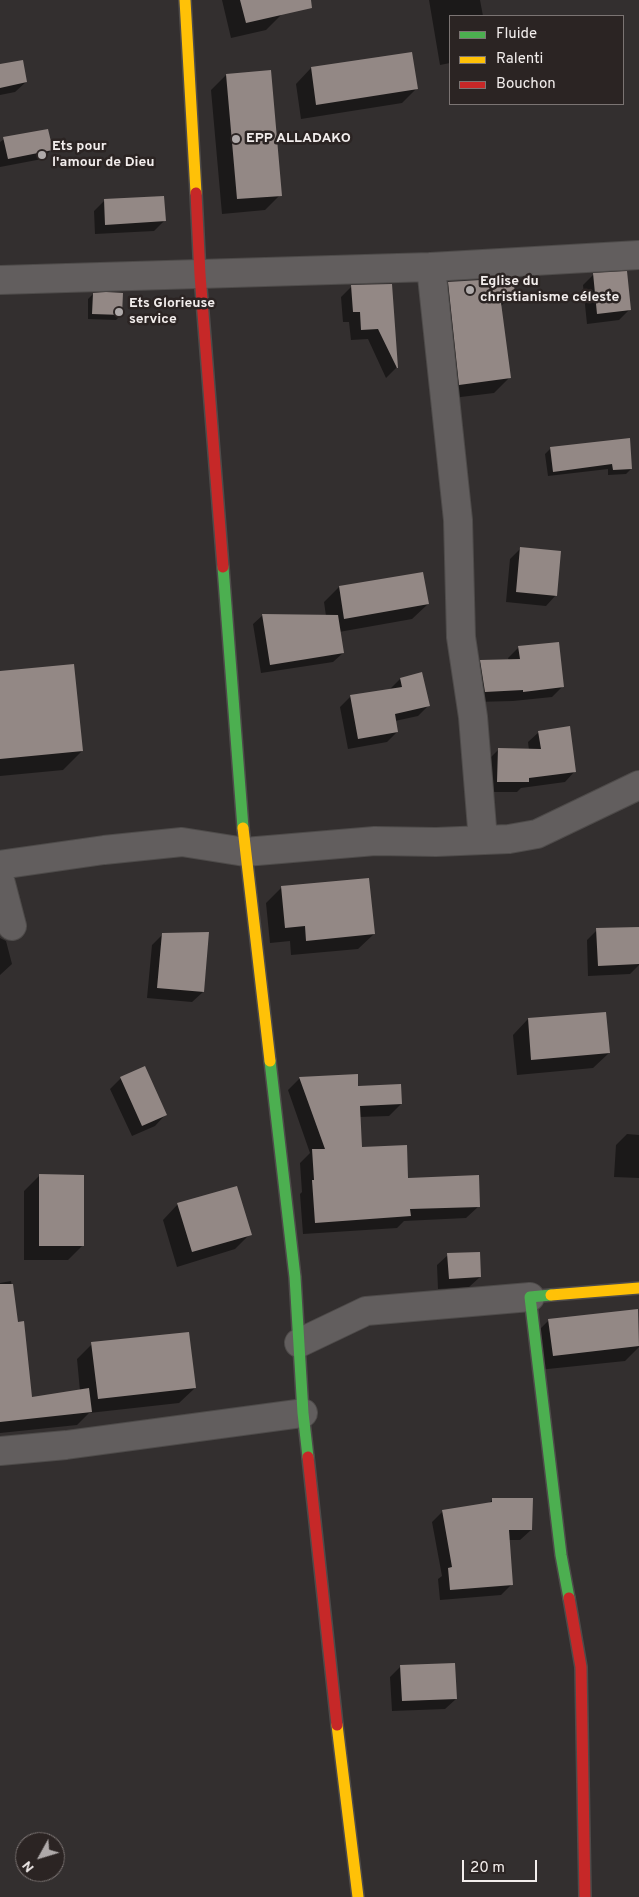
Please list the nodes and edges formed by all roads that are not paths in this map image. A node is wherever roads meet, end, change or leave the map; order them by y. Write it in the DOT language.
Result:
graph roads {
  1 [pos="185,0"];
  2 [pos="639,256"];
  3 [pos="431,267"];
  4 [pos="200,275"];
  5 [pos="0,280"];
  6 [pos="639,785"];
  7 [pos="483,840"];
  8 [pos="245,852"];
  9 [pos="0,865"];
  10 [pos="0,880"];
  11 [pos="12,926"];
  12 [pos="639,1288"];
  13 [pos="530,1297"];
  14 [pos="299,1342"];
  15 [pos="303,1413"];
  16 [pos="0,1451"];
  17 [pos="358,1897"];
  18 [pos="585,1897"];
  1 -- 4 [label="street"];
  2 -- 3 [label="street"];
  3 -- 4 [label="street"];
  3 -- 7 [label="street"];
  4 -- 5 [label="street"];
  4 -- 8 [label="street"];
  6 -- 7 [label="street"];
  7 -- 8 [label="street"];
  8 -- 9 [label="street"];
  8 -- 14 [label="street"];
  10 -- 11 [label="street"];
  12 -- 13 [label="street"];
  13 -- 14 [label="street"];
  13 -- 18 [label="street"];
  14 -- 15 [label="street"];
  15 -- 16 [label="street"];
  15 -- 17 [label="street"];
}
